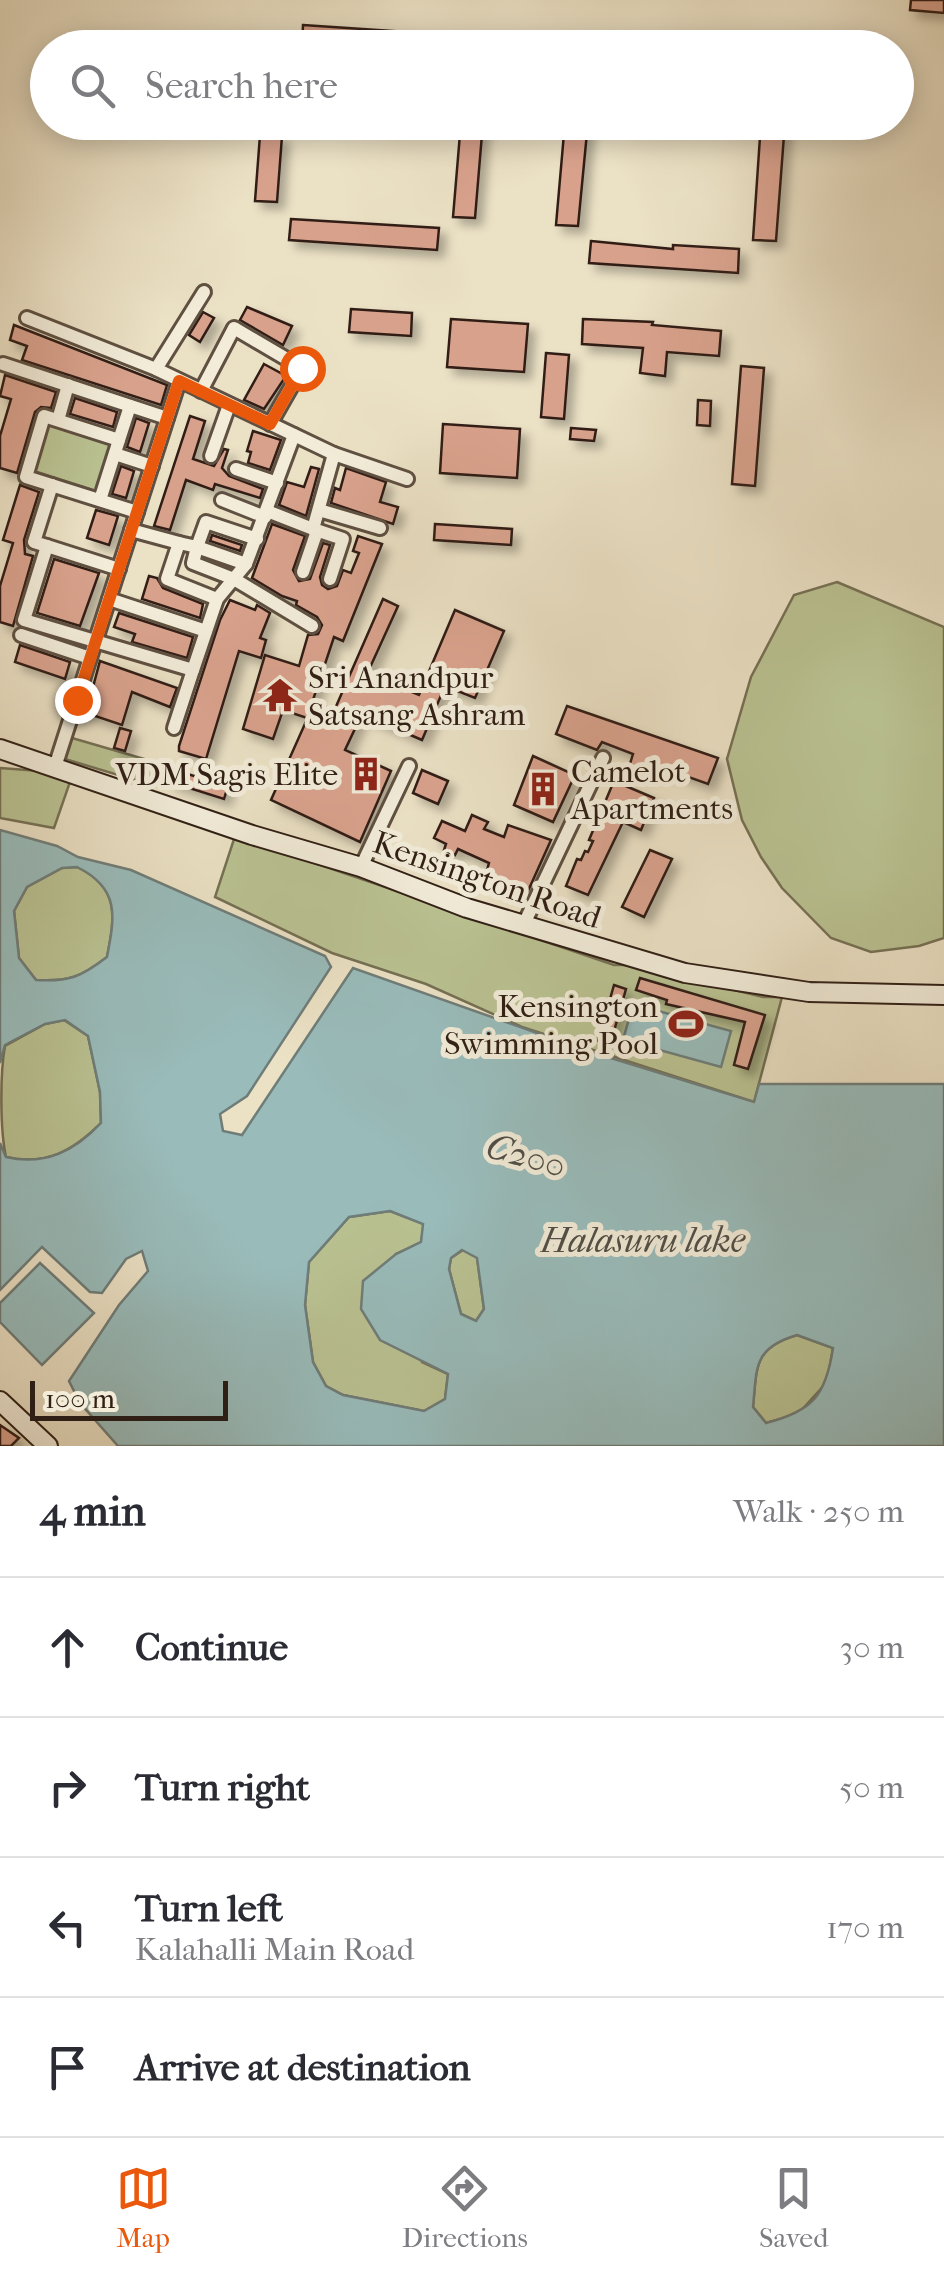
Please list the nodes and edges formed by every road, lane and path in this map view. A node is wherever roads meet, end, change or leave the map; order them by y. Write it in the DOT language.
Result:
graph roads {
  1 [pos="204,292"];
  2 [pos="27,318"];
  3 [pos="3,364"];
  4 [pos="156,369"];
  5 [pos="179,381"];
  6 [pos="68,386"];
  7 [pos="201,392"];
  8 [pos="230,405"];
  9 [pos="130,406"];
  10 [pos="167,418"];
  11 [pos="58,420"];
  12 [pos="270,424"];
  13 [pos="294,435"];
  14 [pos="119,440"];
  15 [pos="114,454"];
  16 [pos="334,454"];
  17 [pos="211,456"];
  18 [pos="152,466"];
  19 [pos="236,470"];
  20 [pos="407,479"];
  21 [pos="277,483"];
  22 [pos="52,485"];
  23 [pos="100,500"];
  24 [pos="222,500"];
  25 [pos="319,510"];
  26 [pos="137,512"];
  27 [pos="266,514"];
  28 [pos="380,528"];
  29 [pos="131,530"];
  30 [pos="315,530"];
  31 [pos="256,539"];
  32 [pos="179,542"];
  33 [pos="47,546"];
  34 [pos="198,548"];
  35 [pos="246,564"];
  36 [pos="119,569"];
  37 [pos="303,572"];
  38 [pos="234,579"];
  39 [pos="330,580"];
  40 [pos="109,599"];
  41 [pos="217,599"];
  42 [pos="312,626"];
  43 [pos="206,631"];
  44 [pos="21,635"];
  45 [pos="95,642"];
  46 [pos="90,658"];
  47 [pos="192,670"];
  48 [pos="174,728"];
  49 [pos="0,749"];
  50 [pos="24,758"];
  51 [pos="603,758"];
  52 [pos="0,760"];
  53 [pos="409,766"];
  54 [pos="56,767"];
  55 [pos="361,867"];
  56 [pos="523,926"];
  57 [pos="944,995"];
  58 [pos="4,1409"];
  59 [pos="48,1446"];
  1 -- 4 [label="street"];
  2 -- 4 [label="street"];
  3 -- 6 [label="street"];
  4 -- 5 [label="street"];
  5 -- 7 [label="street"];
  5 -- 10 [label="street"];
  6 -- 9 [label="street"];
  6 -- 11 [label="street"];
  7 -- 8 [label="street"];
  7 -- 12 [label="street"];
  8 -- 12 [label="street"];
  8 -- 17 [label="street"];
  9 -- 10 [label="street"];
  9 -- 14 [label="street"];
  10 -- 18 [label="street"];
  11 -- 14 [label="street"];
  11 -- 22 [label="street"];
  12 -- 13 [label="street"];
  13 -- 16 [label="street"];
  13 -- 21 [label="street"];
  14 -- 15 [label="street"];
  15 -- 18 [label="street"];
  15 -- 23 [label="street"];
  16 -- 20 [label="street"];
  16 -- 25 [label="street"];
  18 -- 26 [label="street"];
  19 -- 21 [label="street"];
  21 -- 27 [label="street"];
  22 -- 23 [label="street"];
  22 -- 33 [label="street"];
  23 -- 26 [label="street"];
  24 -- 27 [label="street"];
  25 -- 28 [label="street"];
  25 -- 30 [label="street"];
  26 -- 29 [label="street"];
  27 -- 30 [label="street"];
  27 -- 31 [label="street"];
  29 -- 32 [label="street"];
  29 -- 36 [label="street"];
  30 -- 37 [label="street"];
  30 -- 39 [label="street"];
  31 -- 34 [label="street"];
  31 -- 35 [label="street"];
  32 -- 34 [label="street"];
  32 -- 41 [label="street"];
  33 -- 36 [label="street"];
  33 -- 45 [label="street"];
  34 -- 35 [label="street"];
  34 -- 38 [label="street"];
  35 -- 38 [label="street"];
  36 -- 40 [label="street"];
  38 -- 41 [label="street"];
  38 -- 42 [label="street"];
  40 -- 43 [label="street"];
  40 -- 45 [label="street"];
  41 -- 43 [label="street"];
  43 -- 47 [label="street"];
  44 -- 46 [label="street"];
  45 -- 46 [label="street"];
  45 -- 47 [label="street"];
  46 -- 54 [label="street"];
  47 -- 48 [label="street"];
  49 -- 50 [label="main road, Kensington Road"];
  50 -- 52 [label="main road, Kensington Road"];
  50 -- 54 [label="main road, Kensington Road"];
  51 -- 56 [label="street"];
  53 -- 55 [label="street"];
  54 -- 55 [label="main road, Kensington Road"];
  55 -- 56 [label="main road, Kensington Road"];
  56 -- 57 [label="main road, Kensington Road"];
  58 -- 59 [label="main road"];
}
